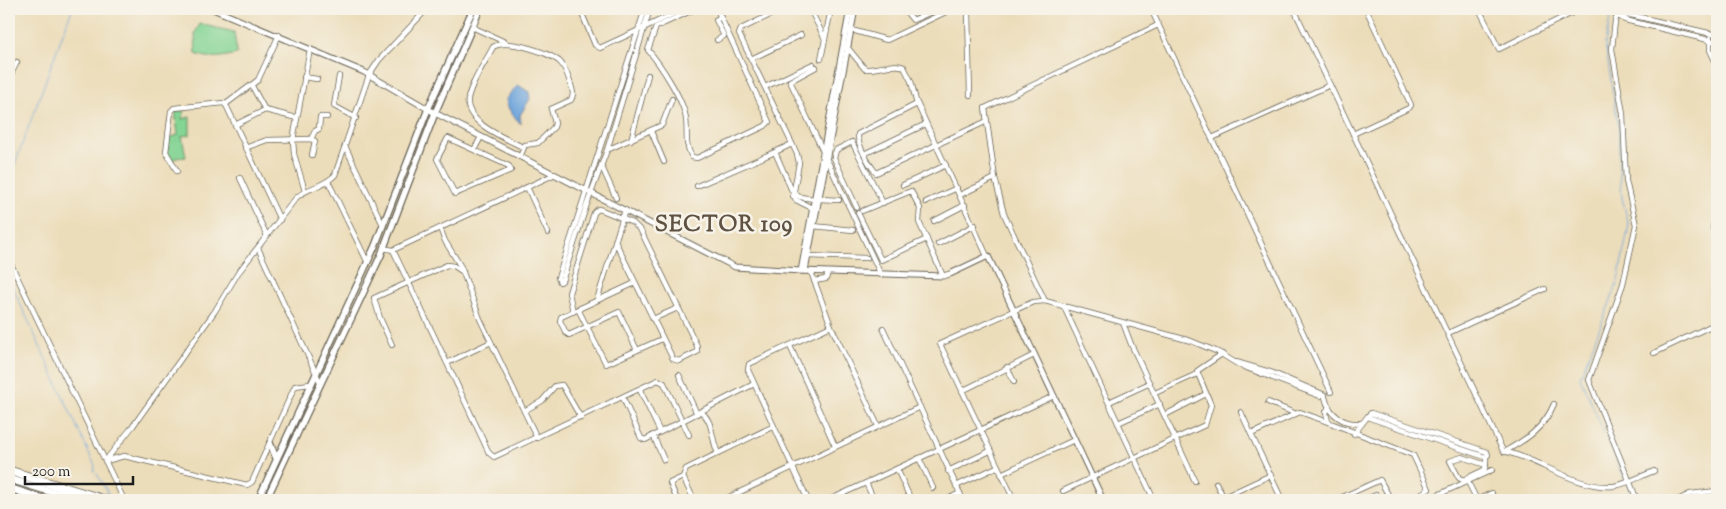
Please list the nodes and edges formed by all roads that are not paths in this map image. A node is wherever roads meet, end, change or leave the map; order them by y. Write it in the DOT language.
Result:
graph roads {
  1 [pos="213,9"];
  2 [pos="427,9"];
  3 [pos="473,9"];
  4 [pos="480,9"];
  5 [pos="580,9"];
  6 [pos="645,9"];
  7 [pos="650,9"];
  8 [pos="684,9"];
  9 [pos="695,9"];
  10 [pos="716,9"];
  11 [pos="782,9"];
  12 [pos="810,9"];
  13 [pos="831,9"];
  14 [pos="850,9"];
  15 [pos="855,9"];
  16 [pos="904,9"];
  17 [pos="938,9"];
  18 [pos="952,9"];
  19 [pos="964,9"];
  20 [pos="1151,9"];
  21 [pos="1294,9"];
  22 [pos="1366,9"];
  23 [pos="1479,9"];
  24 [pos="1580,9"];
  25 [pos="1620,9"];
  26 [pos="770,11"];
  27 [pos="1619,16"];
  28 [pos="720,17"];
  29 [pos="1158,25"];
  30 [pos="472,27"];
  31 [pos="641,28"];
  32 [pos="849,29"];
  33 [pos="1710,34"];
  34 [pos="279,35"];
  35 [pos="801,35"];
  36 [pos="1717,35"];
  37 [pos="638,39"];
  38 [pos="717,40"];
  39 [pos="825,40"];
  40 [pos="1710,41"];
  41 [pos="650,42"];
  42 [pos="1717,42"];
  43 [pos="507,43"];
  44 [pos="636,45"];
  45 [pos="847,48"];
  46 [pos="310,49"];
  47 [pos="648,50"];
  48 [pos="751,59"];
  49 [pos="821,59"];
  50 [pos="17,62"];
  51 [pos="1717,64"];
  52 [pos="369,75"];
  53 [pos="648,75"];
  54 [pos="339,76"];
  55 [pos="304,77"];
  56 [pos="9,78"];
  57 [pos="317,79"];
  58 [pos="1330,85"];
  59 [pos="252,86"];
  60 [pos="765,87"];
  61 [pos="970,95"];
  62 [pos="672,99"];
  63 [pos="226,104"];
  64 [pos="917,104"];
  65 [pos="265,110"];
  66 [pos="428,110"];
  67 [pos="435,113"];
  68 [pos="327,116"];
  69 [pos="297,118"];
  70 [pos="356,118"];
  71 [pos="985,122"];
  72 [pos="926,124"];
  73 [pos="235,125"];
  74 [pos="1717,129"];
  75 [pos="651,131"];
  76 [pos="1353,134"];
  77 [pos="1717,134"];
  78 [pos="481,137"];
  79 [pos="1212,138"];
  80 [pos="311,139"];
  81 [pos="293,140"];
  82 [pos="631,140"];
  83 [pos="792,144"];
  84 [pos="936,146"];
  85 [pos="523,147"];
  86 [pos="245,148"];
  87 [pos="346,148"];
  88 [pos="474,150"];
  89 [pos="607,150"];
  90 [pos="835,151"];
  91 [pos="775,152"];
  92 [pos="864,154"];
  93 [pos="312,155"];
  94 [pos="826,155"];
  95 [pos="520,157"];
  96 [pos="834,158"];
  97 [pos="664,162"];
  98 [pos="601,165"];
  99 [pos="946,165"];
  100 [pos="177,171"];
  101 [pos="552,175"];
  102 [pos="240,178"];
  103 [pos="995,178"];
  104 [pos="328,181"];
  105 [pos="903,185"];
  106 [pos="697,186"];
  107 [pos="527,187"];
  108 [pos="957,188"];
  109 [pos="586,190"];
  110 [pos="305,191"];
  111 [pos="592,194"];
  112 [pos="794,194"];
  113 [pos="960,195"];
  114 [pos="616,198"];
  115 [pos="816,199"];
  116 [pos="839,200"];
  117 [pos="926,202"];
  118 [pos="883,203"];
  119 [pos="965,205"];
  120 [pos="812,208"];
  121 [pos="625,210"];
  122 [pos="859,211"];
  123 [pos="1717,217"];
  124 [pos="622,218"];
  125 [pos="280,220"];
  126 [pos="934,221"];
  127 [pos="383,225"];
  128 [pos="974,225"];
  129 [pos="813,226"];
  130 [pos="440,228"];
  131 [pos="853,230"];
  132 [pos="548,233"];
  133 [pos="267,236"];
  134 [pos="1717,237"];
  135 [pos="927,239"];
  136 [pos="615,241"];
  137 [pos="938,244"];
  138 [pos="258,248"];
  139 [pos="383,248"];
  140 [pos="393,250"];
  141 [pos="807,256"];
  142 [pos="987,256"];
  143 [pos="867,258"];
  144 [pos="9,260"];
  145 [pos="368,262"];
  146 [pos="806,271"];
  147 [pos="463,272"];
  148 [pos="828,272"];
  149 [pos="881,275"];
  150 [pos="942,276"];
  151 [pos="814,281"];
  152 [pos="409,282"];
  153 [pos="635,282"];
  154 [pos="1545,289"];
  155 [pos="597,300"];
  156 [pos="1044,301"];
  157 [pos="1064,307"];
  158 [pos="678,308"];
  159 [pos="578,309"];
  160 [pos="1013,311"];
  161 [pos="573,312"];
  162 [pos="653,319"];
  163 [pos="1123,322"];
  164 [pos="1717,323"];
  165 [pos="587,326"];
  166 [pos="831,326"];
  167 [pos="882,328"];
  168 [pos="1448,333"];
  169 [pos="662,339"];
  170 [pos="491,342"];
  171 [pos="392,345"];
  172 [pos="790,346"];
  173 [pos="637,350"];
  174 [pos="1654,353"];
  175 [pos="1034,354"];
  176 [pos="1222,354"];
  177 [pos="447,363"];
  178 [pos="1007,367"];
  179 [pos="315,374"];
  180 [pos="1197,374"];
  181 [pos="679,375"];
  182 [pos="320,382"];
  183 [pos="1014,382"];
  184 [pos="1150,383"];
  185 [pos="310,384"];
  186 [pos="754,384"];
  187 [pos="640,390"];
  188 [pos="962,391"];
  189 [pos="1331,392"];
  190 [pos="1155,393"];
  191 [pos="1206,394"];
  192 [pos="1054,396"];
  193 [pos="623,398"];
  194 [pos="1109,402"];
  195 [pos="1268,402"];
  196 [pos="1160,404"];
  197 [pos="1554,404"];
  198 [pos="920,407"];
  199 [pos="1329,407"];
  200 [pos="524,411"];
  201 [pos="1241,412"];
  202 [pos="699,413"];
  203 [pos="1294,413"];
  204 [pos="1165,415"];
  205 [pos="581,418"];
  206 [pos="682,421"];
  207 [pos="1328,422"];
  208 [pos="1118,423"];
  209 [pos="1362,423"];
  210 [pos="774,426"];
  211 [pos="878,426"];
  212 [pos="980,430"];
  213 [pos="660,432"];
  214 [pos="1252,434"];
  215 [pos="1354,434"];
  216 [pos="653,435"];
  217 [pos="689,435"];
  218 [pos="1174,437"];
  219 [pos="537,438"];
  220 [pos="1074,440"];
  221 [pos="270,443"];
  222 [pos="835,446"];
  223 [pos="939,449"];
  224 [pos="990,451"];
  225 [pos="1504,452"];
  226 [pos="718,453"];
  227 [pos="276,458"];
  228 [pos="919,458"];
  229 [pos="1134,458"];
  230 [pos="664,460"];
  231 [pos="105,461"];
  232 [pos="1486,465"];
  233 [pos="793,467"];
  234 [pos="997,467"];
  235 [pos="897,469"];
  236 [pos="1492,470"];
  237 [pos="948,471"];
  238 [pos="1654,471"];
  239 [pos="10,474"];
  240 [pos="1001,474"];
  241 [pos="1270,475"];
  242 [pos="683,477"];
  243 [pos="1092,478"];
  244 [pos="1195,481"];
  245 [pos="1468,482"];
  246 [pos="1629,482"];
  247 [pos="866,483"];
  248 [pos="1216,483"];
  249 [pos="956,486"];
  250 [pos="9,488"];
  251 [pos="933,488"];
  252 [pos="1063,491"];
  253 [pos="1717,491"];
  254 [pos="1492,493"];
  255 [pos="960,494"];
  256 [pos="1376,495"];
  257 [pos="9,498"];
  258 [pos="1224,499"];
  259 [pos="16,500"];
  260 [pos="46,500"];
  261 [pos="78,500"];
  262 [pos="95,500"];
  263 [pos="110,500"];
  264 [pos="124,500"];
  265 [pos="258,500"];
  266 [pos="266,500"];
  267 [pos="677,500"];
  268 [pos="694,500"];
  269 [pos="723,500"];
  270 [pos="808,500"];
  271 [pos="829,500"];
  272 [pos="874,500"];
  273 [pos="911,500"];
  274 [pos="946,500"];
  275 [pos="963,500"];
  276 [pos="1014,500"];
  277 [pos="1103,500"];
  278 [pos="1154,500"];
  279 [pos="1282,500"];
  280 [pos="1336,500"];
  281 [pos="1364,500"];
  282 [pos="1391,500"];
  283 [pos="1410,500"];
  284 [pos="1428,500"];
  285 [pos="1477,500"];
  286 [pos="1637,500"];
  287 [pos="1678,500"];
  1 -- 34 [label="street"];
  2 -- 52 [label="street"];
  3 -- 66 [label="main road"];
  4 -- 30 [label="main road"];
  5 -- 31 [label="street"];
  6 -- 31 [label="street"];
  7 -- 31 [label="street"];
  8 -- 31 [label="street"];
  9 -- 41 [label="street"];
  10 -- 28 [label="street"];
  11 -- 26 [label="street"];
  12 -- 39 [label="street"];
  13 -- 39 [label="street"];
  14 -- 32 [label="street"];
  15 -- 32 [label="street"];
  16 -- 17 [label="street"];
  18 -- 32 [label="street"];
  19 -- 61 [label="street"];
  20 -- 29 [label="street"];
  21 -- 58 [label="street"];
  22 -- 76 [label="street"];
  23 -- 24 [label="street"];
  25 -- 27 [label="street"];
  26 -- 48 [label="street"];
  27 -- 33 [label="street"];
  27 -- 40 [label="street"];
  27 -- 246 [label="street"];
  28 -- 38 [label="street"];
  28 -- 47 [label="street"];
  29 -- 71 [label="street"];
  29 -- 79 [label="street"];
  30 -- 43 [label="street"];
  30 -- 67 [label="main road"];
  31 -- 37 [label="street"];
  32 -- 45 [label="street"];
  32 -- 94 [label="street"];
  33 -- 36 [label="street"];
  33 -- 40 [label="street"];
  34 -- 46 [label="street"];
  34 -- 59 [label="street"];
  35 -- 48 [label="street"];
  37 -- 41 [label="street"];
  37 -- 44 [label="street"];
  39 -- 49 [label="street"];
  40 -- 42 [label="street"];
  40 -- 51 [label="street"];
  41 -- 47 [label="street"];
  43 -- 85 [label="street"];
  43 -- 85 [label="street"];
  44 -- 47 [label="street"];
  44 -- 89 [label="street"];
  44 -- 109 [label="street"];
  45 -- 64 [label="street"];
  45 -- 94 [label="street"];
  46 -- 52 [label="street"];
  46 -- 55 [label="street"];
  48 -- 60 [label="street"];
  50 -- 56 [label="street"];
  52 -- 66 [label="street"];
  52 -- 70 [label="street"];
  53 -- 82 [label="street"];
  54 -- 70 [label="street"];
  55 -- 57 [label="street"];
  55 -- 69 [label="street"];
  58 -- 76 [label="street"];
  58 -- 79 [label="street"];
  59 -- 63 [label="street"];
  59 -- 65 [label="street"];
  60 -- 83 [label="street"];
  60 -- 94 [label="street"];
  62 -- 75 [label="street"];
  63 -- 73 [label="street"];
  63 -- 100 [label="street"];
  64 -- 72 [label="street"];
  64 -- 92 [label="street"];
  65 -- 69 [label="street"];
  65 -- 73 [label="street"];
  66 -- 67 [label="street"];
  66 -- 127 [label="main road"];
  67 -- 78 [label="street"];
  67 -- 139 [label="main road"];
  68 -- 80 [label="street"];
  69 -- 81 [label="street"];
  70 -- 87 [label="street"];
  71 -- 84 [label="street"];
  71 -- 103 [label="street"];
  72 -- 84 [label="street"];
  72 -- 92 [label="street"];
  73 -- 86 [label="street"];
  74 -- 77 [label="street"];
  75 -- 82 [label="street"];
  75 -- 97 [label="street"];
  76 -- 168 [label="street"];
  78 -- 88 [label="street"];
  78 -- 95 [label="street"];
  79 -- 189 [label="street"];
  80 -- 81 [label="street"];
  80 -- 93 [label="street"];
  81 -- 86 [label="street"];
  81 -- 110 [label="street"];
  82 -- 89 [label="street"];
  83 -- 91 [label="street"];
  83 -- 112 [label="street"];
  84 -- 92 [label="street"];
  84 -- 99 [label="street"];
  85 -- 95 [label="street"];
  86 -- 125 [label="street"];
  87 -- 104 [label="street"];
  87 -- 127 [label="street"];
  88 -- 88 [label="street"];
  89 -- 98 [label="street"];
  90 -- 94 [label="street"];
  90 -- 96 [label="street"];
  90 -- 118 [label="street"];
  91 -- 106 [label="street"];
  91 -- 112 [label="street"];
  94 -- 96 [label="street"];
  94 -- 115 [label="street"];
  94 -- 149 [label="street"];
  95 -- 101 [label="street"];
  96 -- 122 [label="street"];
  98 -- 111 [label="street"];
  98 -- 114 [label="street"];
  99 -- 105 [label="street"];
  99 -- 108 [label="street"];
  101 -- 107 [label="street"];
  101 -- 109 [label="street"];
  102 -- 133 [label="street"];
  103 -- 113 [label="street"];
  103 -- 156 [label="street"];
  104 -- 110 [label="street"];
  104 -- 145 [label="street"];
  107 -- 130 [label="street"];
  107 -- 132 [label="street"];
  108 -- 113 [label="street"];
  108 -- 117 [label="street"];
  109 -- 111 [label="street"];
  109 -- 111 [label="street"];
  110 -- 125 [label="street"];
  111 -- 121 [label="street"];
  112 -- 115 [label="street"];
  112 -- 120 [label="street"];
  113 -- 119 [label="street"];
  115 -- 116 [label="street"];
  115 -- 120 [label="street"];
  115 -- 129 [label="street"];
  118 -- 122 [label="street"];
  118 -- 135 [label="street"];
  119 -- 126 [label="street"];
  119 -- 128 [label="street"];
  120 -- 146 [label="street"];
  121 -- 124 [label="street"];
  121 -- 146 [label="street"];
  122 -- 135 [label="street"];
  123 -- 134 [label="street"];
  124 -- 136 [label="street"];
  124 -- 158 [label="street"];
  124 -- 161 [label="street"];
  125 -- 133 [label="street"];
  127 -- 145 [label="main road"];
  128 -- 137 [label="street"];
  128 -- 142 [label="street"];
  129 -- 131 [label="street"];
  129 -- 141 [label="street"];
  130 -- 140 [label="street"];
  130 -- 147 [label="street"];
  133 -- 138 [label="street"];
  135 -- 150 [label="street"];
  136 -- 153 [label="street"];
  136 -- 155 [label="street"];
  138 -- 179 [label="street"];
  138 -- 231 [label="street"];
  139 -- 140 [label="street"];
  139 -- 182 [label="main road"];
  140 -- 152 [label="street"];
  141 -- 143 [label="street"];
  141 -- 146 [label="street"];
  142 -- 150 [label="street"];
  142 -- 160 [label="street"];
  144 -- 231 [label="street"];
  145 -- 179 [label="main road"];
  146 -- 148 [label="street"];
  146 -- 151 [label="street"];
  147 -- 152 [label="street"];
  147 -- 170 [label="street"];
  148 -- 149 [label="street"];
  148 -- 151 [label="street"];
  149 -- 150 [label="street"];
  151 -- 166 [label="street"];
  152 -- 171 [label="street"];
  152 -- 177 [label="street"];
  153 -- 155 [label="street"];
  153 -- 162 [label="street"];
  154 -- 168 [label="street"];
  155 -- 159 [label="street"];
  156 -- 157 [label="street"];
  156 -- 160 [label="street"];
  157 -- 163 [label="street"];
  157 -- 194 [label="street"];
  158 -- 162 [label="street"];
  158 -- 169 [label="street"];
  159 -- 161 [label="street"];
  159 -- 165 [label="street"];
  160 -- 175 [label="street"];
  160 -- 188 [label="street"];
  161 -- 165 [label="street"];
  162 -- 169 [label="street"];
  163 -- 176 [label="street"];
  163 -- 184 [label="street"];
  164 -- 174 [label="street"];
  165 -- 173 [label="street"];
  165 -- 173 [label="street"];
  166 -- 172 [label="street"];
  166 -- 211 [label="street"];
  167 -- 198 [label="street"];
  168 -- 225 [label="street"];
  169 -- 173 [label="street"];
  170 -- 177 [label="street"];
  170 -- 200 [label="street"];
  172 -- 186 [label="street"];
  172 -- 222 [label="street"];
  175 -- 178 [label="street"];
  175 -- 192 [label="street"];
  176 -- 180 [label="street"];
  176 -- 199 [label="street"];
  177 -- 219 [label="street"];
  178 -- 183 [label="street"];
  178 -- 188 [label="street"];
  179 -- 182 [label="street"];
  179 -- 185 [label="main road"];
  180 -- 190 [label="street"];
  180 -- 191 [label="street"];
  181 -- 202 [label="street"];
  182 -- 266 [label="main road"];
  184 -- 190 [label="street"];
  184 -- 194 [label="street"];
  185 -- 221 [label="street"];
  185 -- 227 [label="main road"];
  186 -- 202 [label="street"];
  186 -- 210 [label="street"];
  187 -- 193 [label="street"];
  187 -- 206 [label="street"];
  187 -- 213 [label="street"];
  188 -- 212 [label="street"];
  190 -- 196 [label="street"];
  191 -- 204 [label="street"];
  191 -- 218 [label="street"];
  192 -- 212 [label="street"];
  192 -- 220 [label="street"];
  193 -- 205 [label="street"];
  193 -- 216 [label="street"];
  194 -- 208 [label="street"];
  195 -- 203 [label="street"];
  196 -- 204 [label="street"];
  196 -- 208 [label="street"];
  197 -- 225 [label="street"];
  198 -- 211 [label="street"];
  198 -- 223 [label="street"];
  199 -- 207 [label="street"];
  199 -- 209 [label="street"];
  200 -- 205 [label="street"];
  200 -- 219 [label="street"];
  201 -- 214 [label="street"];
  202 -- 206 [label="street"];
  202 -- 226 [label="street"];
  203 -- 207 [label="street"];
  203 -- 214 [label="street"];
  204 -- 218 [label="street"];
  205 -- 219 [label="street"];
  206 -- 213 [label="street"];
  206 -- 217 [label="street"];
  207 -- 215 [label="street"];
  208 -- 229 [label="street"];
  209 -- 215 [label="street"];
  209 -- 232 [label="street"];
  210 -- 226 [label="street"];
  210 -- 233 [label="street"];
  211 -- 222 [label="street"];
  212 -- 223 [label="street"];
  212 -- 224 [label="street"];
  213 -- 216 [label="street"];
  214 -- 241 [label="street"];
  215 -- 283 [label="street"];
  216 -- 230 [label="street"];
  218 -- 229 [label="street"];
  218 -- 244 [label="street"];
  220 -- 240 [label="street"];
  220 -- 243 [label="street"];
  221 -- 227 [label="main road"];
  221 -- 231 [label="street"];
  222 -- 233 [label="street"];
  223 -- 228 [label="street"];
  223 -- 237 [label="street"];
  224 -- 234 [label="street"];
  224 -- 237 [label="street"];
  225 -- 246 [label="street"];
  226 -- 242 [label="street"];
  227 -- 265 [label="main road"];
  228 -- 235 [label="street"];
  228 -- 251 [label="street"];
  229 -- 243 [label="street"];
  229 -- 278 [label="street"];
  231 -- 264 [label="street"];
  232 -- 232 [label="street"];
  233 -- 269 [label="street"];
  233 -- 270 [label="street"];
  234 -- 240 [label="street"];
  234 -- 249 [label="street"];
  235 -- 247 [label="street"];
  235 -- 273 [label="street"];
  236 -- 245 [label="street"];
  237 -- 249 [label="street"];
  238 -- 246 [label="street"];
  239 -- 261 [label="highway"];
  239 -- 262 [label="main road"];
  239 -- 263 [label="street"];
  240 -- 276 [label="street"];
  241 -- 258 [label="street"];
  241 -- 279 [label="street"];
  242 -- 267 [label="street"];
  242 -- 268 [label="street"];
  243 -- 252 [label="street"];
  243 -- 277 [label="street"];
  245 -- 284 [label="street"];
  245 -- 285 [label="street"];
  246 -- 286 [label="street"];
  247 -- 271 [label="street"];
  247 -- 272 [label="street"];
  248 -- 258 [label="street"];
  249 -- 255 [label="street"];
  250 -- 260 [label="highway"];
  253 -- 287 [label="street"];
  254 -- 285 [label="street"];
  255 -- 274 [label="street"];
  255 -- 275 [label="street"];
  256 -- 281 [label="street"];
  257 -- 259 [label="main road"];
  280 -- 282 [label="street"];
}
